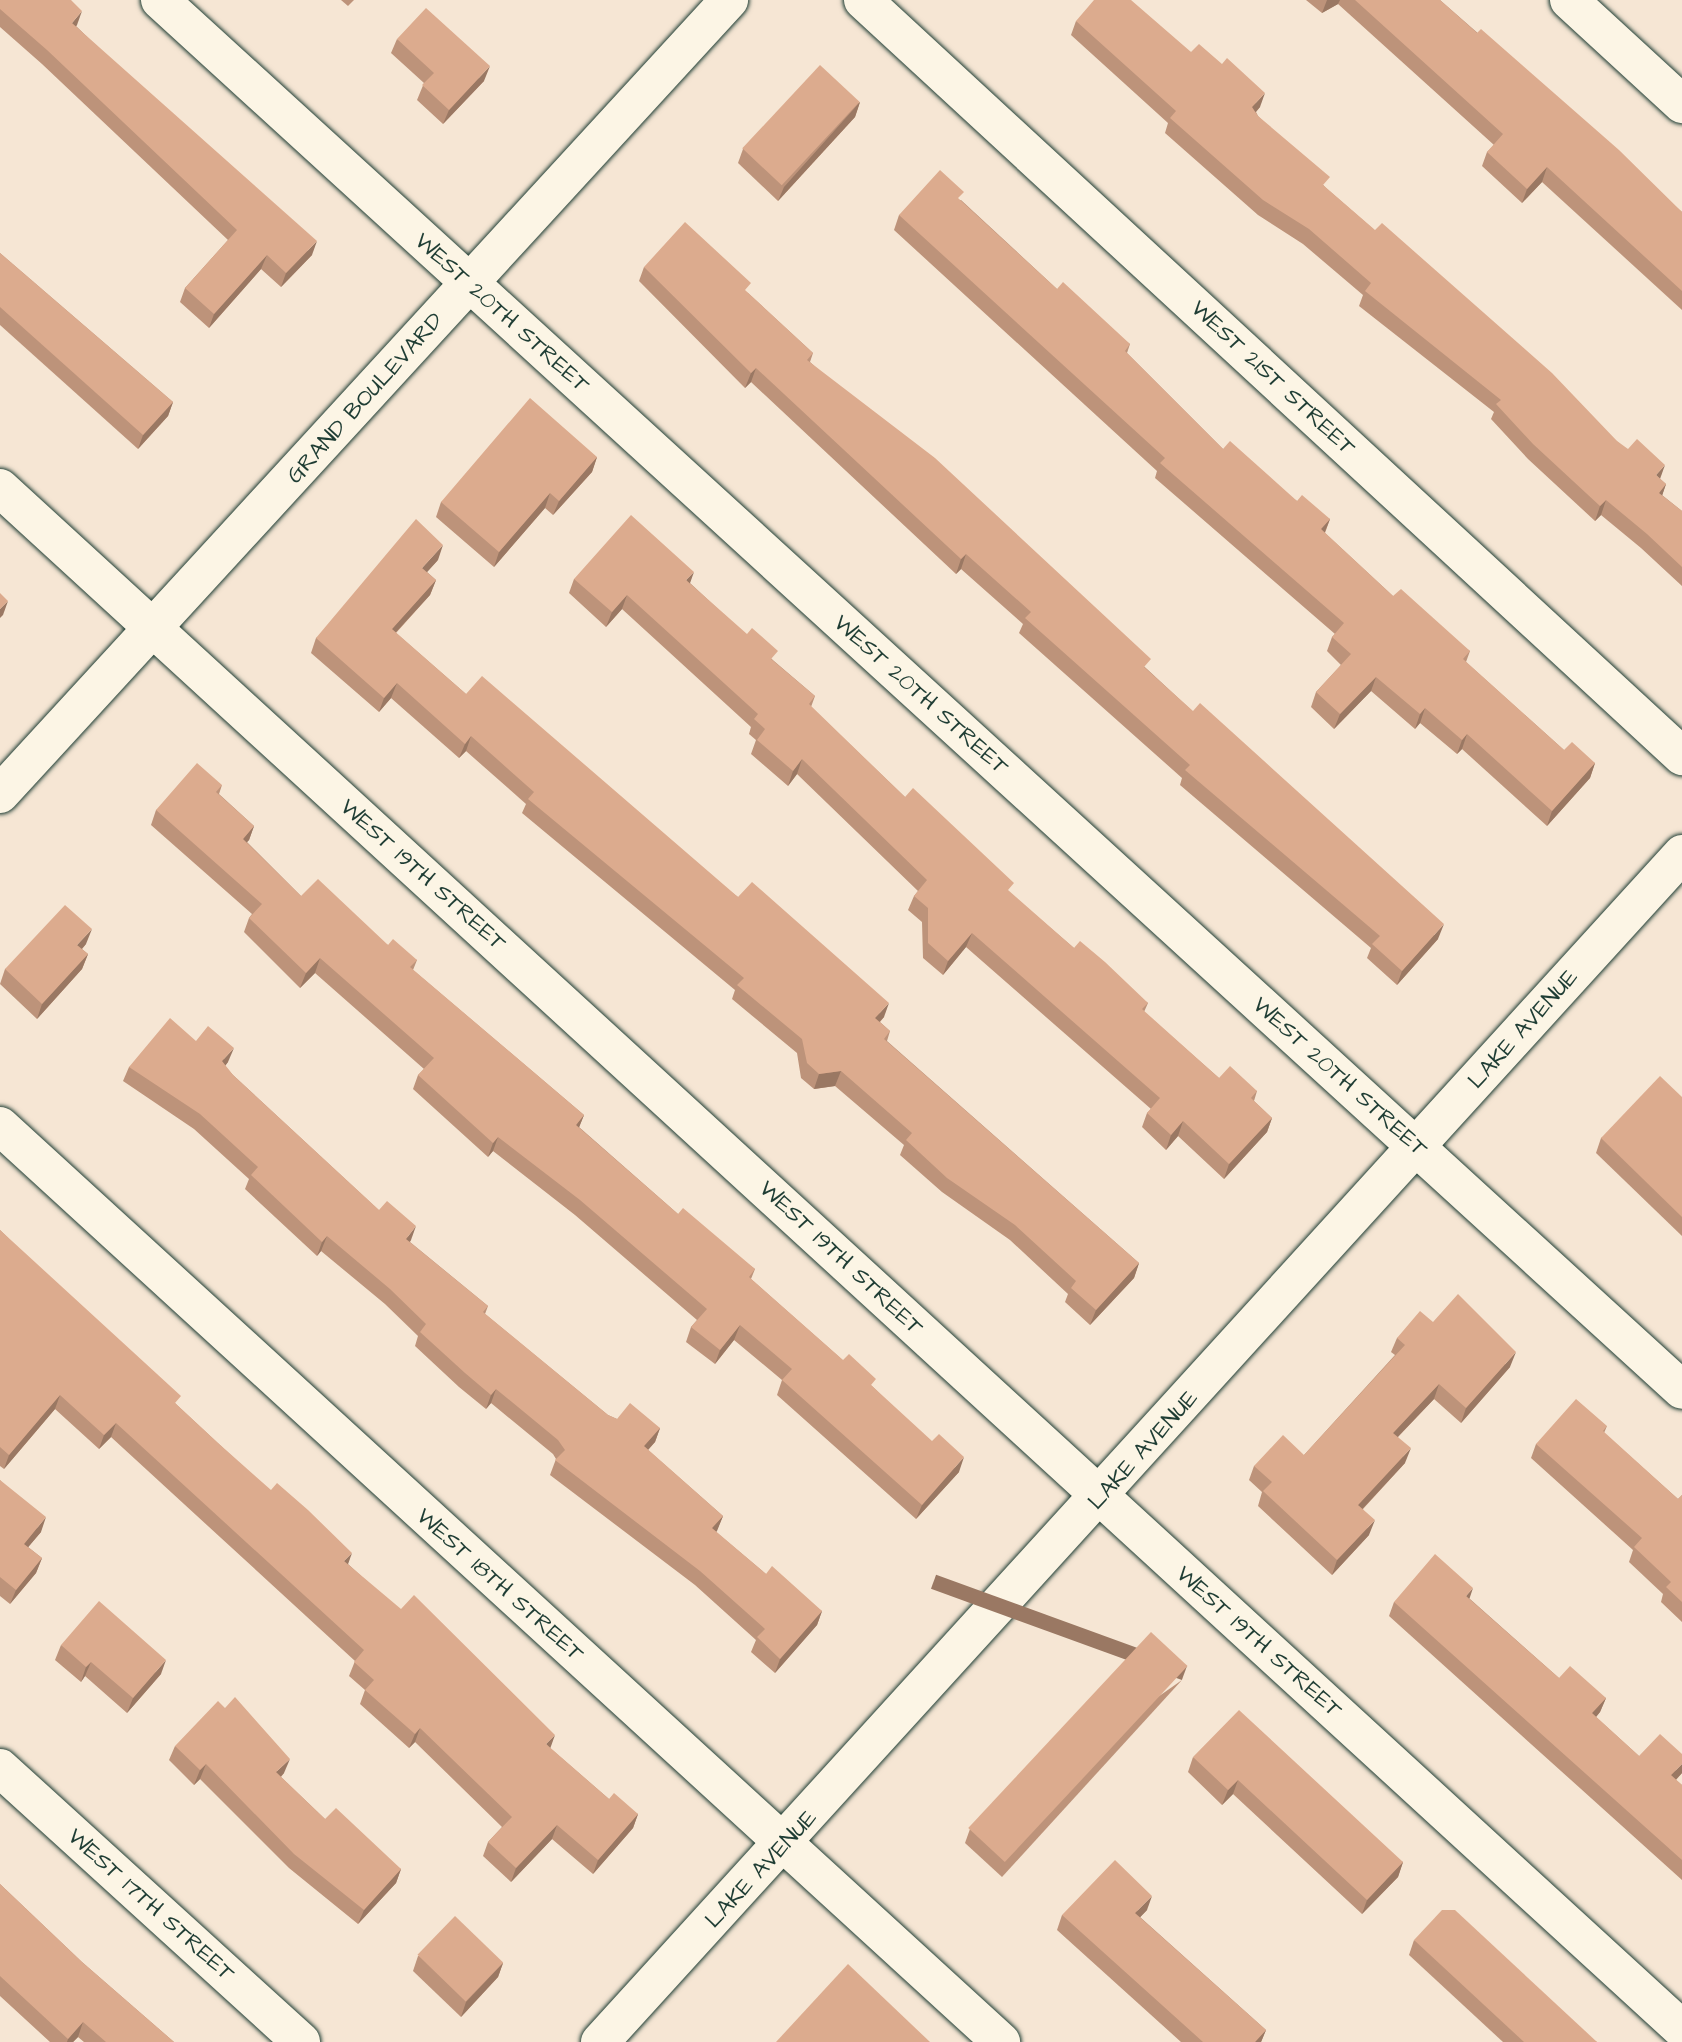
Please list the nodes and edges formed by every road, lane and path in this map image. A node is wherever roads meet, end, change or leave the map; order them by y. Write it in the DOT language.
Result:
graph roads {
  1 [pos="160,0"];
  2 [pos="729,0"];
  3 [pos="863,0"];
  4 [pos="1569,0"];
  5 [pos="1682,104"];
  6 [pos="469,283"];
  7 [pos="0,488"];
  8 [pos="155,630"];
  9 [pos="1682,756"];
  10 [pos="0,794"];
  11 [pos="1682,854"];
  12 [pos="0,1126"];
  13 [pos="1417,1147"];
  14 [pos="1682,1390"];
  15 [pos="1100,1498"];
  16 [pos="0,1768"];
  17 [pos="785,1844"];
  18 [pos="1682,2029"];
  19 [pos="302,2042"];
  20 [pos="600,2042"];
  21 [pos="1001,2042"];
  1 -- 6 [label="street, WEST 20TH STREET"];
  2 -- 6 [label="street, GRAND BOULEVARD"];
  3 -- 9 [label="street, WEST 21ST STREET"];
  4 -- 5 [label="street"];
  6 -- 8 [label="street, GRAND BOULEVARD"];
  6 -- 13 [label="street, WEST 20TH STREET"];
  7 -- 8 [label="street, WEST 19TH STREET"];
  8 -- 10 [label="street, GRAND BOULEVARD"];
  8 -- 15 [label="street, WEST 19TH STREET"];
  11 -- 13 [label="street, LAKE AVENUE"];
  12 -- 17 [label="street, WEST 18TH STREET"];
  13 -- 14 [label="street, WEST 20TH STREET"];
  13 -- 15 [label="street, LAKE AVENUE"];
  15 -- 17 [label="street, LAKE AVENUE"];
  15 -- 18 [label="street, WEST 19TH STREET"];
  16 -- 19 [label="street, WEST 17TH STREET"];
  17 -- 20 [label="street, LAKE AVENUE"];
  17 -- 21 [label="street, WEST 18TH STREET"];
}
